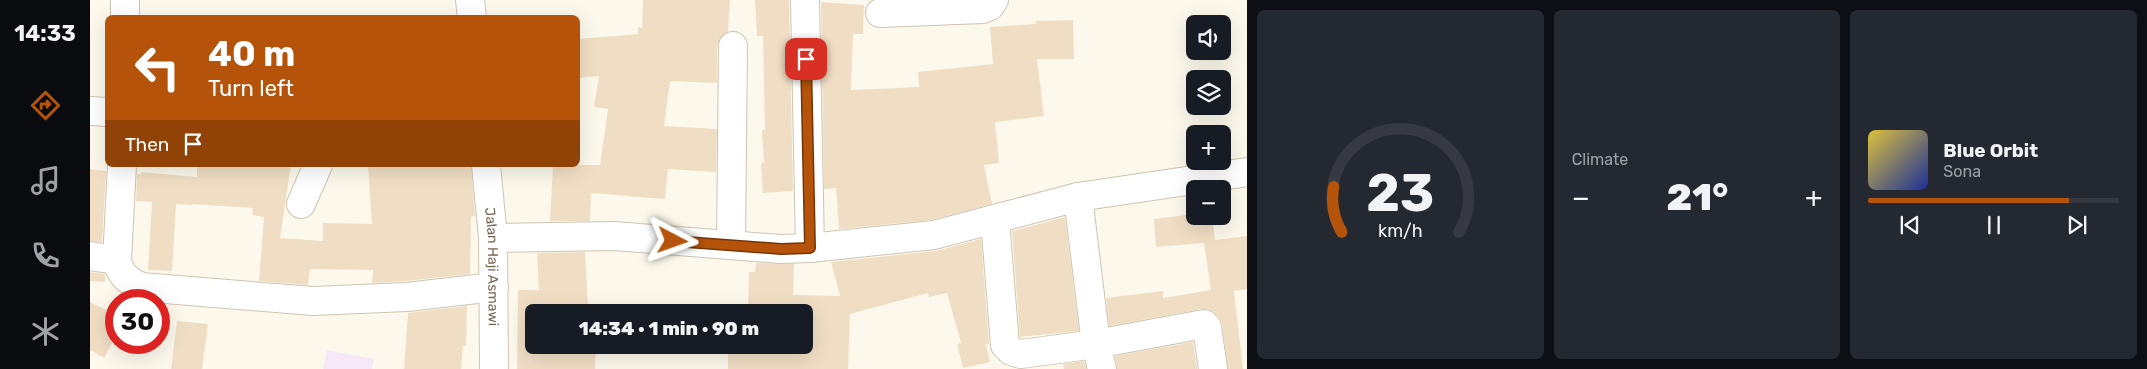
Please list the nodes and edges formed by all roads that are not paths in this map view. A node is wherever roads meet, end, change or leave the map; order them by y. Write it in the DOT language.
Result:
graph roads {
  1 [pos="125,0"];
  2 [pos="470,0"];
  3 [pos="805,0"];
  4 [pos="994,0"];
  5 [pos="880,14"];
  6 [pos="124,15"];
  7 [pos="472,15"];
  8 [pos="733,46"];
  9 [pos="90,111"];
  10 [pos="105,112"];
  11 [pos="122,167"];
  12 [pos="317,167"];
  13 [pos="486,167"];
  14 [pos="1247,172"];
  15 [pos="1078,197"];
  16 [pos="301,204"];
  17 [pos="994,220"];
  18 [pos="493,238"];
  19 [pos="731,245"];
  20 [pos="810,248"];
  21 [pos="90,256"];
  22 [pos="117,260"];
  23 [pos="494,287"];
  24 [pos="1099,357"];
  25 [pos="494,369"];
  26 [pos="1213,369"];
  1 -- 6 [label="street"];
  2 -- 7 [label="street"];
  3 -- 20 [label="street"];
  4 -- 5 [label="street"];
  8 -- 19 [label="street"];
  9 -- 10 [label="street"];
  11 -- 22 [label="street"];
  12 -- 16 [label="street"];
  13 -- 18 [label="street, Jalan Haji Asmawi"];
  14 -- 15 [label="street"];
  15 -- 17 [label="street"];
  15 -- 24 [label="street"];
  17 -- 20 [label="street"];
  17 -- 24 [label="street"];
  18 -- 19 [label="street"];
  18 -- 23 [label="street, Jalan Haji Asmawi"];
  19 -- 20 [label="street"];
  21 -- 22 [label="street"];
  22 -- 23 [label="street"];
  23 -- 25 [label="street, Jalan Haji Asmawi"];
  24 -- 26 [label="street"];
}
